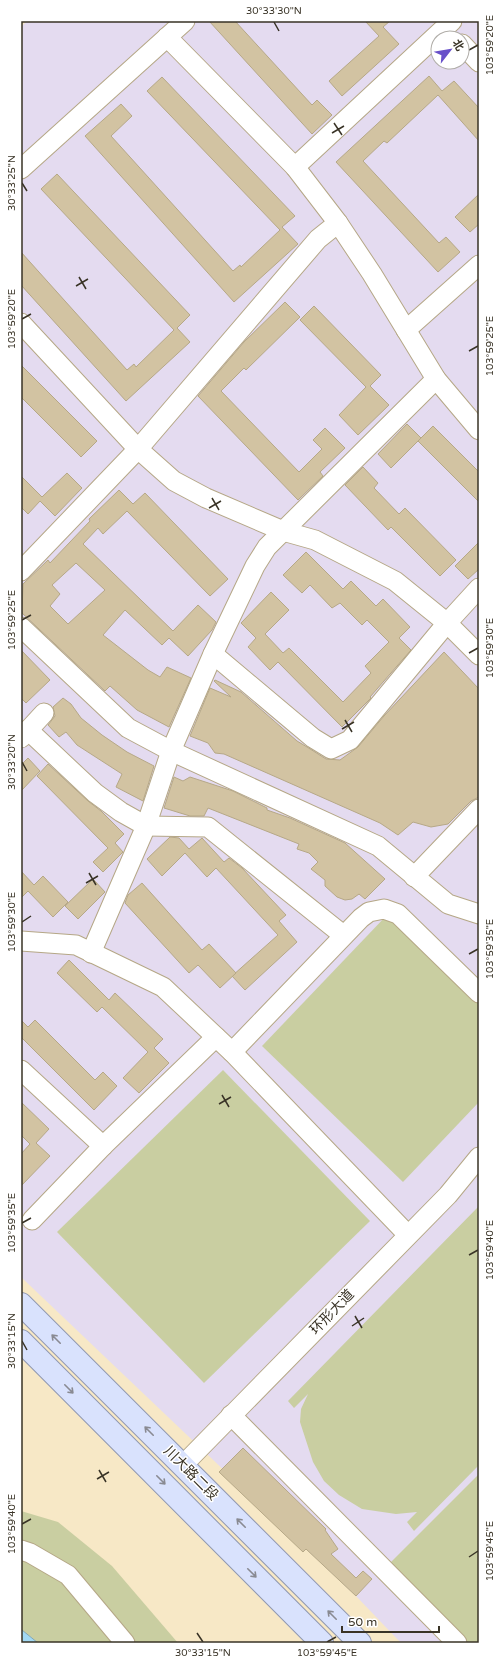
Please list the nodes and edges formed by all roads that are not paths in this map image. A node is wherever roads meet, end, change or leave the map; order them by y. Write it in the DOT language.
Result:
graph roads {
  1 [pos="185,21"];
  2 [pos="451,29"];
  3 [pos="167,37"];
  4 [pos="470,52"];
  5 [pos="479,62"];
  6 [pos="294,167"];
  7 [pos="21,169"];
  8 [pos="338,223"];
  9 [pos="479,265"];
  10 [pos="21,324"];
  11 [pos="406,330"];
  12 [pos="436,380"];
  13 [pos="479,430"];
  14 [pos="138,449"];
  15 [pos="283,531"];
  16 [pos="21,571"];
  17 [pos="479,588"];
  18 [pos="447,623"];
  19 [pos="21,627"];
  20 [pos="213,654"];
  21 [pos="479,655"];
  22 [pos="44,713"];
  23 [pos="25,734"];
  24 [pos="171,751"];
  25 [pos="476,818"];
  26 [pos="146,826"];
  27 [pos="414,877"];
  28 [pos="479,914"];
  29 [pos="343,935"];
  30 [pos="21,941"];
  31 [pos="91,952"];
  32 [pos="479,993"];
  33 [pos="216,1037"];
  34 [pos="232,1052"];
  35 [pos="21,1070"];
  36 [pos="103,1146"];
  37 [pos="479,1157"];
  38 [pos="32,1220"];
  39 [pos="408,1234"];
  40 [pos="21,1304"];
  41 [pos="21,1342"];
  42 [pos="231,1415"];
  43 [pos="183,1465"];
  44 [pos="21,1550"];
  45 [pos="125,1643"];
  46 [pos="322,1643"];
  47 [pos="360,1643"];
  48 [pos="457,1643"];
  1 -- 3 [label="street"];
  2 -- 6 [label="street"];
  3 -- 6 [label="street"];
  3 -- 7 [label="street"];
  4 -- 5 [label="street"];
  6 -- 8 [label="street"];
  8 -- 11 [label="street"];
  8 -- 14 [label="street"];
  9 -- 11 [label="street"];
  10 -- 14 [label="street"];
  11 -- 12 [label="street"];
  12 -- 13 [label="street"];
  12 -- 15 [label="street"];
  14 -- 15 [label="street"];
  14 -- 16 [label="street"];
  15 -- 18 [label="street"];
  15 -- 20 [label="street"];
  17 -- 18 [label="street"];
  18 -- 20 [label="street"];
  18 -- 21 [label="street"];
  19 -- 24 [label="street"];
  20 -- 24 [label="street"];
  22 -- 23 [label="street"];
  23 -- 26 [label="street"];
  24 -- 26 [label="street"];
  24 -- 27 [label="street"];
  25 -- 27 [label="street"];
  26 -- 29 [label="street"];
  26 -- 31 [label="street"];
  27 -- 28 [label="street"];
  29 -- 32 [label="street"];
  29 -- 34 [label="street"];
  30 -- 31 [label="street"];
  31 -- 33 [label="street"];
  33 -- 34 [label="street"];
  33 -- 36 [label="street"];
  34 -- 39 [label="street"];
  35 -- 36 [label="street"];
  36 -- 38 [label="street"];
  37 -- 39 [label="street, 环形大道"];
  39 -- 42 [label="street, 环形大道"];
  43 -- 40 [label="main road, 川大路二段, one-way"];
  41 -- 46 [label="main road, 川大路二段, one-way"];
  42 -- 43 [label="street, 环形大道"];
  42 -- 48 [label="street"];
  47 -- 43 [label="main road, 川大路二段, one-way"];
  44 -- 45 [label="street"];
}
